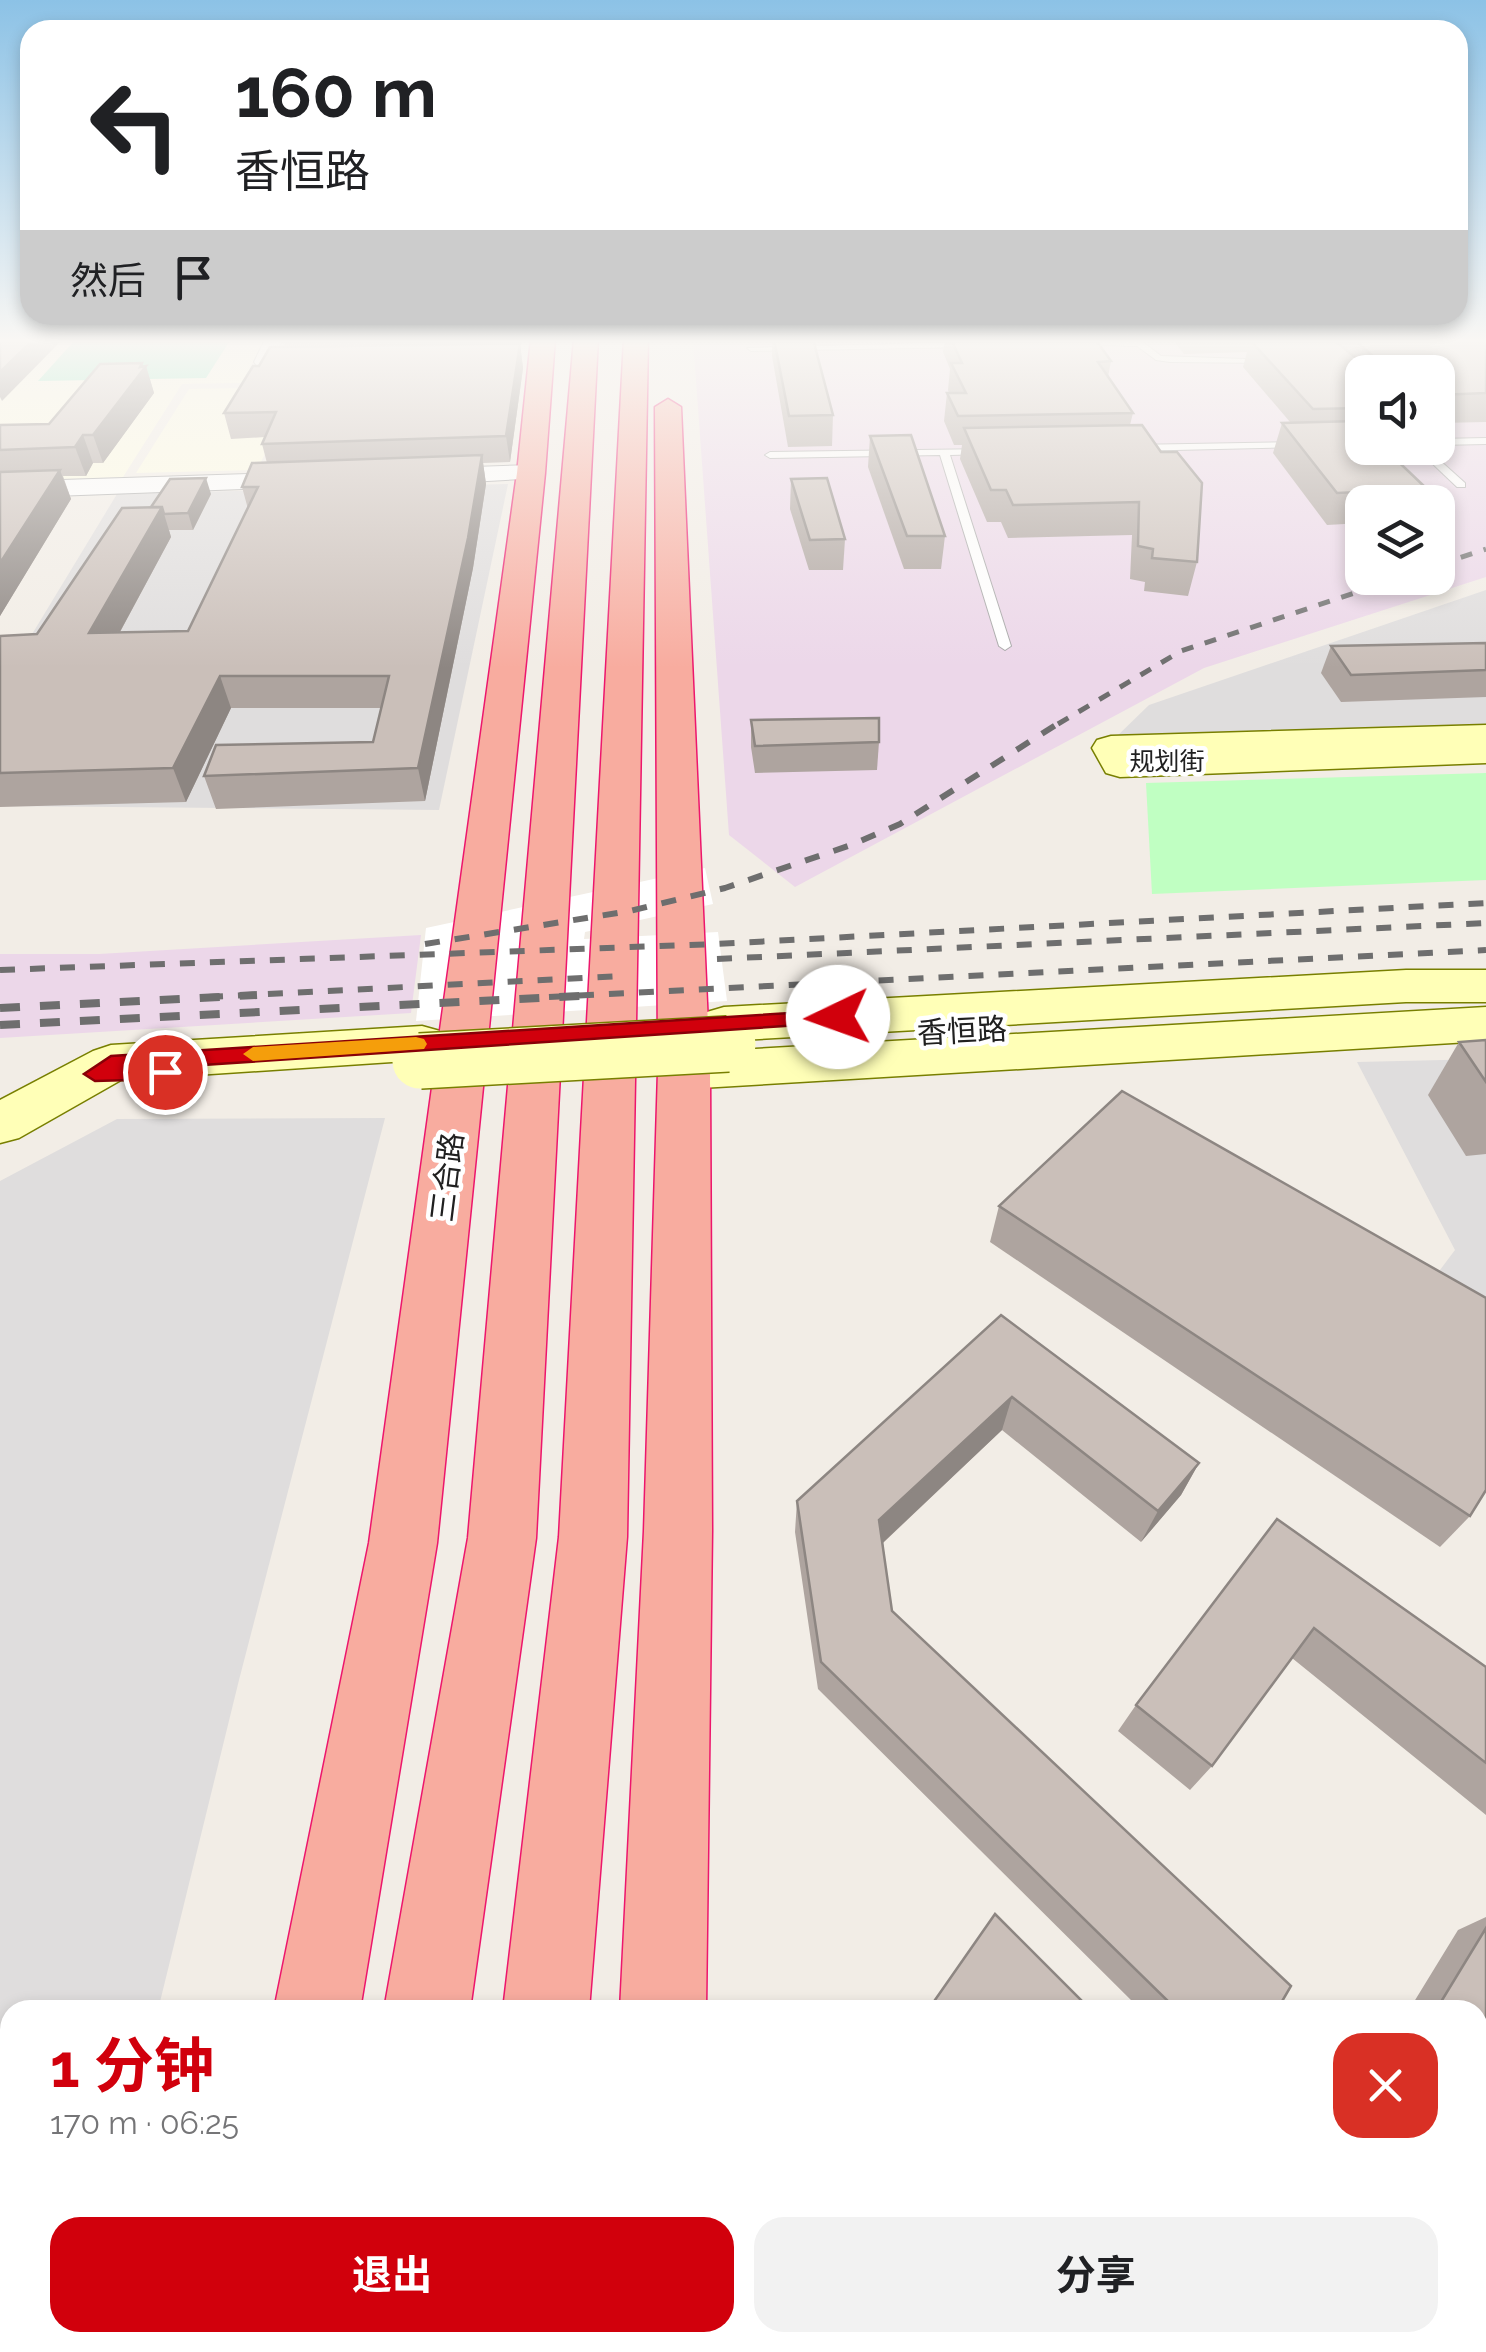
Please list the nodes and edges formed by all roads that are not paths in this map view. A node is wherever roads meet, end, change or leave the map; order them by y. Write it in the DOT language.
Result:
graph roads {
  1 [pos="532,449"];
  2 [pos="578,449"];
  3 [pos="642,449"];
  4 [pos="652,449"];
  5 [pos="1115,449"];
  6 [pos="1128,449"];
  7 [pos="1001,451"];
  8 [pos="944,452"];
  9 [pos="770,456"];
  10 [pos="1439,465"];
  11 [pos="531,473"];
  12 [pos="394,478"];
  13 [pos="334,480"];
  14 [pos="1461,485"];
  15 [pos="0,490"];
  16 [pos="1004,646"];
  17 [pos="1486,737"];
  18 [pos="1486,751"];
  19 [pos="1486,986"];
  20 [pos="1486,1016"];
  21 [pos="1486,1024"];
  22 [pos="726,1034"];
  23 [pos="684,1070"];
  24 [pos="0,1124"];
  25 [pos="319,2000"];
  26 [pos="429,2000"];
  27 [pos="547,2000"];
  28 [pos="663,2000"];
  1 -- 11 [label="highway, 三合路"];
  2 -- 26 [label="highway"];
  3 -- 27 [label="highway"];
  4 -- 23 [label="highway"];
  5 -- 6 [label="lane"];
  7 -- 8 [label="lane"];
  8 -- 9 [label="lane"];
  8 -- 16 [label="lane"];
  10 -- 14 [label="lane"];
  11 -- 12 [label="street"];
  11 -- 25 [label="highway, 三合路"];
  13 -- 15 [label="street"];
  17 -- 18 [label="main road, 规划街"];
  19 -- 22 [label="main road, 香恒路"];
  20 -- 22 [label="main road, 香恒路"];
  21 -- 23 [label="main road"];
  22 -- 24 [label="main road, 香恒路, bridge"];
  23 -- 28 [label="highway"];
}
